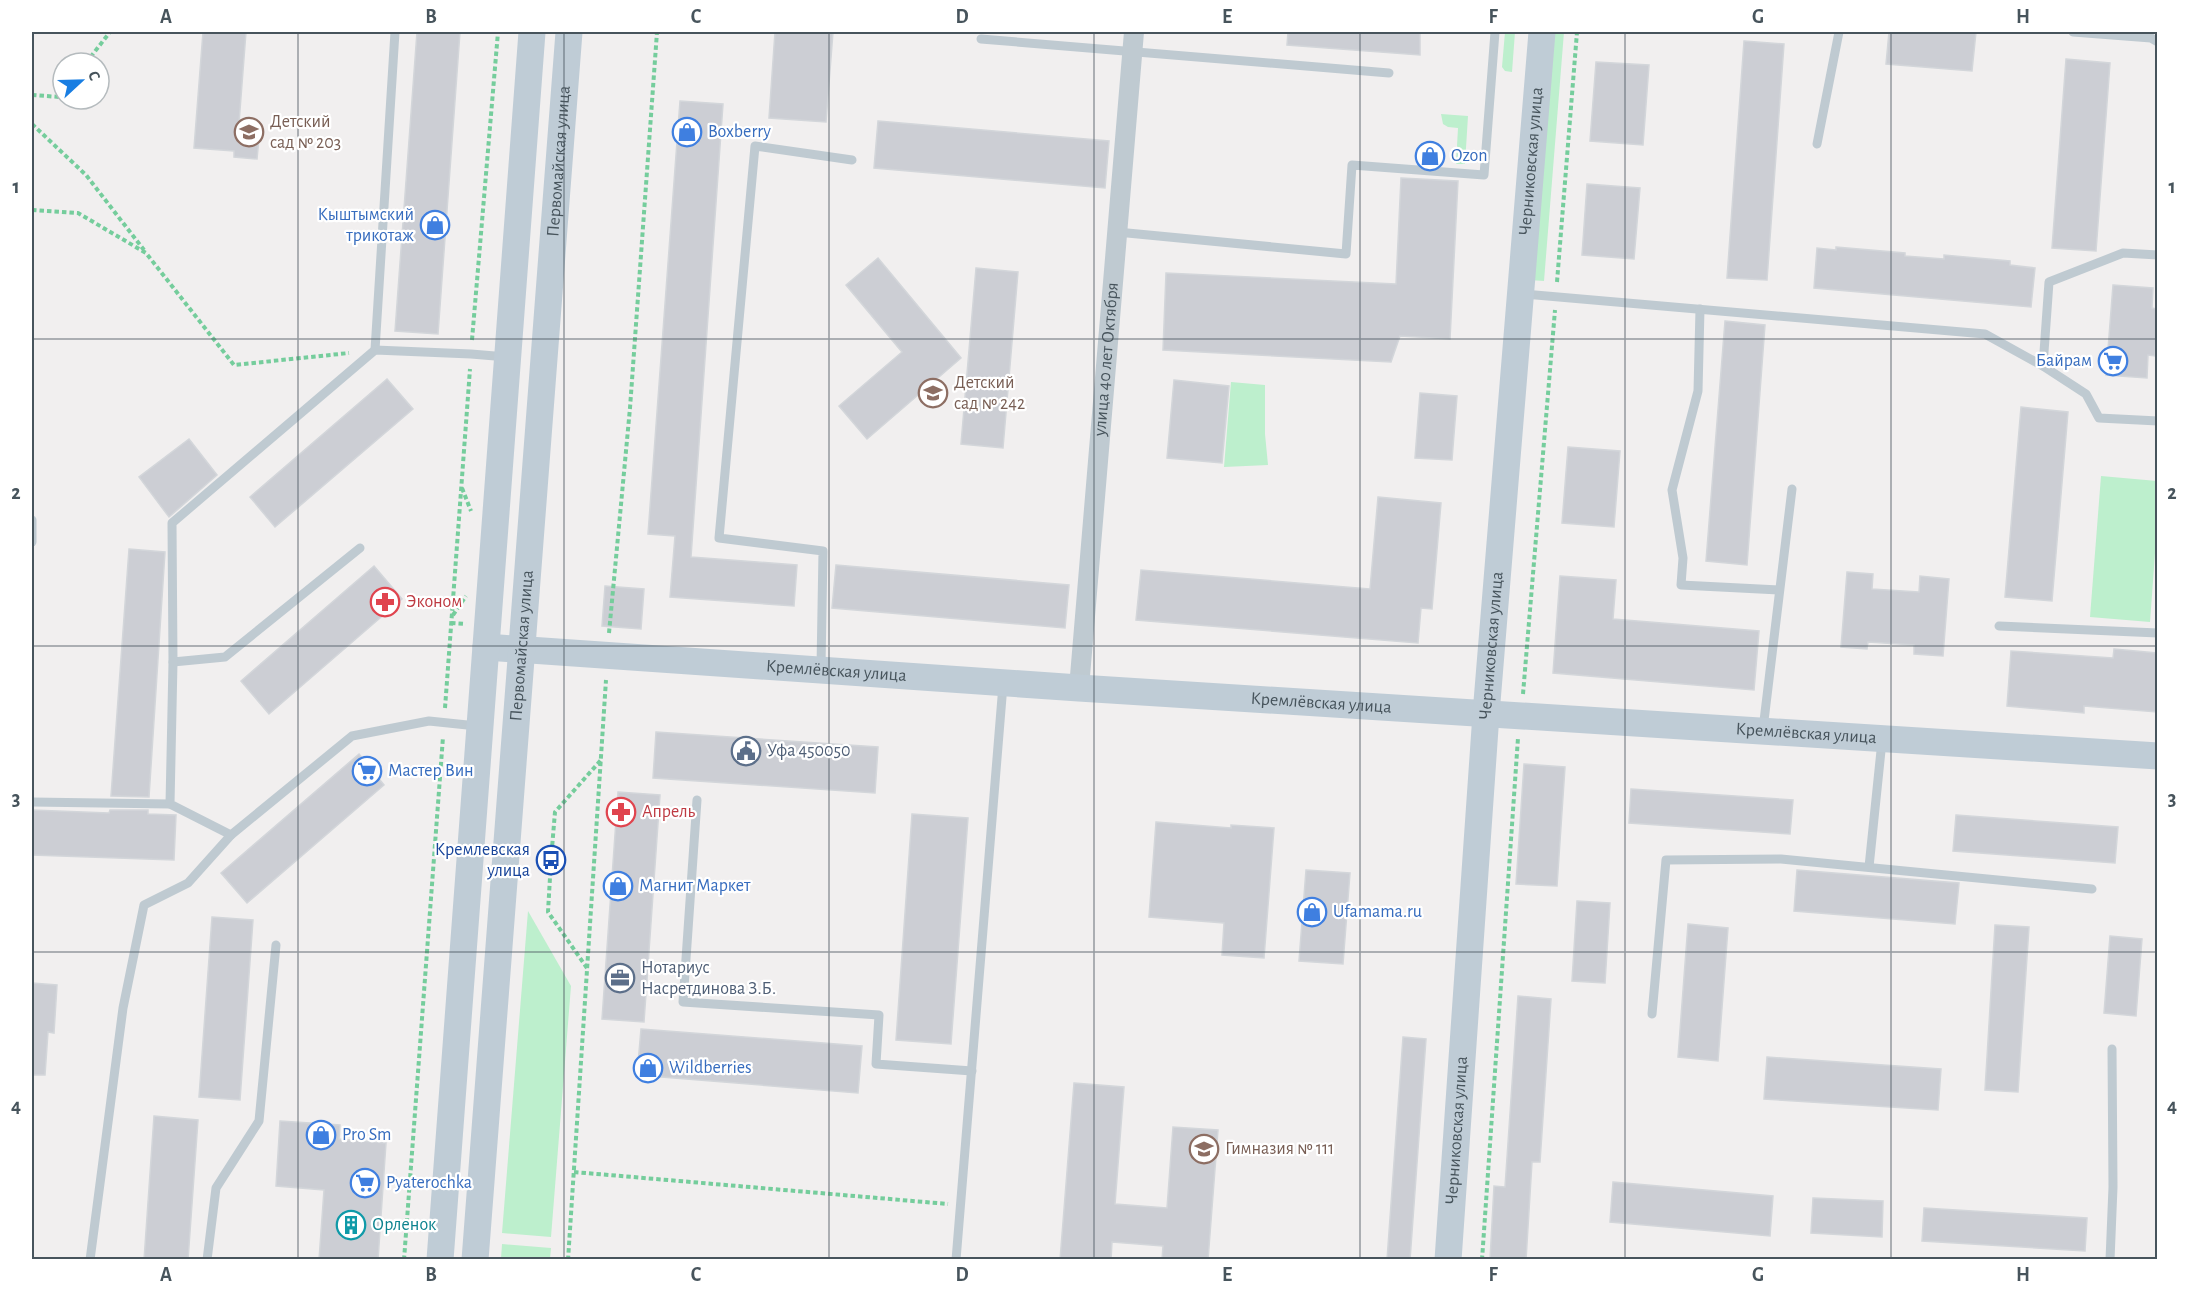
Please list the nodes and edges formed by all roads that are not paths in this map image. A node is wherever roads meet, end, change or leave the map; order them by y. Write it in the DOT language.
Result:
graph roads {
  1 [pos="395,32"];
  2 [pos="532,32"];
  3 [pos="569,32"];
  4 [pos="1134,32"];
  5 [pos="1495,32"];
  6 [pos="1542,32"];
  7 [pos="1839,32"];
  8 [pos="2073,32"];
  9 [pos="2153,37"];
  10 [pos="981,39"];
  11 [pos="1132,52"];
  12 [pos="1389,73"];
  13 [pos="1817,144"];
  14 [pos="852,160"];
  15 [pos="1117,232"];
  16 [pos="2157,255"];
  17 [pos="1521,294"];
  18 [pos="1700,309"];
  19 [pos="375,350"];
  20 [pos="507,357"];
  21 [pos="2043,366"];
  22 [pos="2157,421"];
  23 [pos="1792,489"];
  24 [pos="32,520"];
  25 [pos="32,542"];
  26 [pos="360,548"];
  27 [pos="1779,590"];
  28 [pos="1999,626"];
  29 [pos="2157,633"];
  30 [pos="486,647"];
  31 [pos="522,650"];
  32 [pos="173,662"];
  33 [pos="821,669"];
  34 [pos="1003,682"];
  35 [pos="1079,688"];
  36 [pos="1486,714"];
  37 [pos="480,726"];
  38 [pos="1763,731"];
  39 [pos="1882,738"];
  40 [pos="2157,756"];
  41 [pos="697,800"];
  42 [pos="32,802"];
  43 [pos="170,804"];
  44 [pos="231,835"];
  45 [pos="1869,867"];
  46 [pos="2092,889"];
  47 [pos="276,945"];
  48 [pos="1652,1014"];
  49 [pos="2112,1048"];
  50 [pos="972,1071"];
  51 [pos="90,1260"];
  52 [pos="207,1260"];
  53 [pos="440,1260"];
  54 [pos="475,1260"];
  55 [pos="956,1260"];
  56 [pos="1448,1260"];
  57 [pos="2110,1260"];
  1 -- 19 [label="lane"];
  2 -- 20 [label="street, Первомайская улица"];
  3 -- 31 [label="street, Первомайская улица"];
  4 -- 11 [label="street, улица 40 лет Октября"];
  5 -- 15 [label="lane"];
  6 -- 17 [label="street, Черниковская улица"];
  7 -- 13 [label="lane"];
  8 -- 9 [label="lane"];
  10 -- 11 [label="lane"];
  11 -- 12 [label="lane"];
  11 -- 15 [label="street, улица 40 лет Октября"];
  14 -- 33 [label="lane"];
  15 -- 35 [label="street, улица 40 лет Октября"];
  16 -- 21 [label="lane"];
  17 -- 18 [label="lane"];
  17 -- 36 [label="street, Черниковская улица"];
  18 -- 21 [label="lane"];
  18 -- 27 [label="lane"];
  19 -- 20 [label="lane"];
  19 -- 32 [label="lane"];
  20 -- 30 [label="street, Первомайская улица"];
  21 -- 22 [label="lane"];
  23 -- 27 [label="lane"];
  24 -- 25 [label="lane"];
  26 -- 32 [label="lane"];
  27 -- 38 [label="lane"];
  28 -- 29 [label="lane"];
  30 -- 31 [label="street, Кремлёвская улица"];
  30 -- 37 [label="street, Первомайская улица"];
  31 -- 33 [label="street, Кремлёвская улица"];
  31 -- 54 [label="street, Первомайская улица"];
  32 -- 43 [label="lane"];
  33 -- 34 [label="street, Кремлёвская улица"];
  34 -- 35 [label="street, Кремлёвская улица"];
  34 -- 50 [label="lane"];
  35 -- 36 [label="street, Кремлёвская улица"];
  36 -- 38 [label="street, Кремлёвская улица"];
  36 -- 56 [label="street, Черниковская улица"];
  37 -- 44 [label="lane"];
  37 -- 53 [label="street, Первомайская улица"];
  38 -- 39 [label="street, Кремлёвская улица"];
  39 -- 40 [label="street, Кремлёвская улица"];
  39 -- 45 [label="lane"];
  41 -- 50 [label="lane"];
  42 -- 43 [label="lane"];
  43 -- 44 [label="lane"];
  44 -- 51 [label="lane"];
  45 -- 46 [label="lane"];
  45 -- 48 [label="lane"];
  47 -- 52 [label="lane"];
  49 -- 57 [label="lane"];
  50 -- 55 [label="lane"];
}
